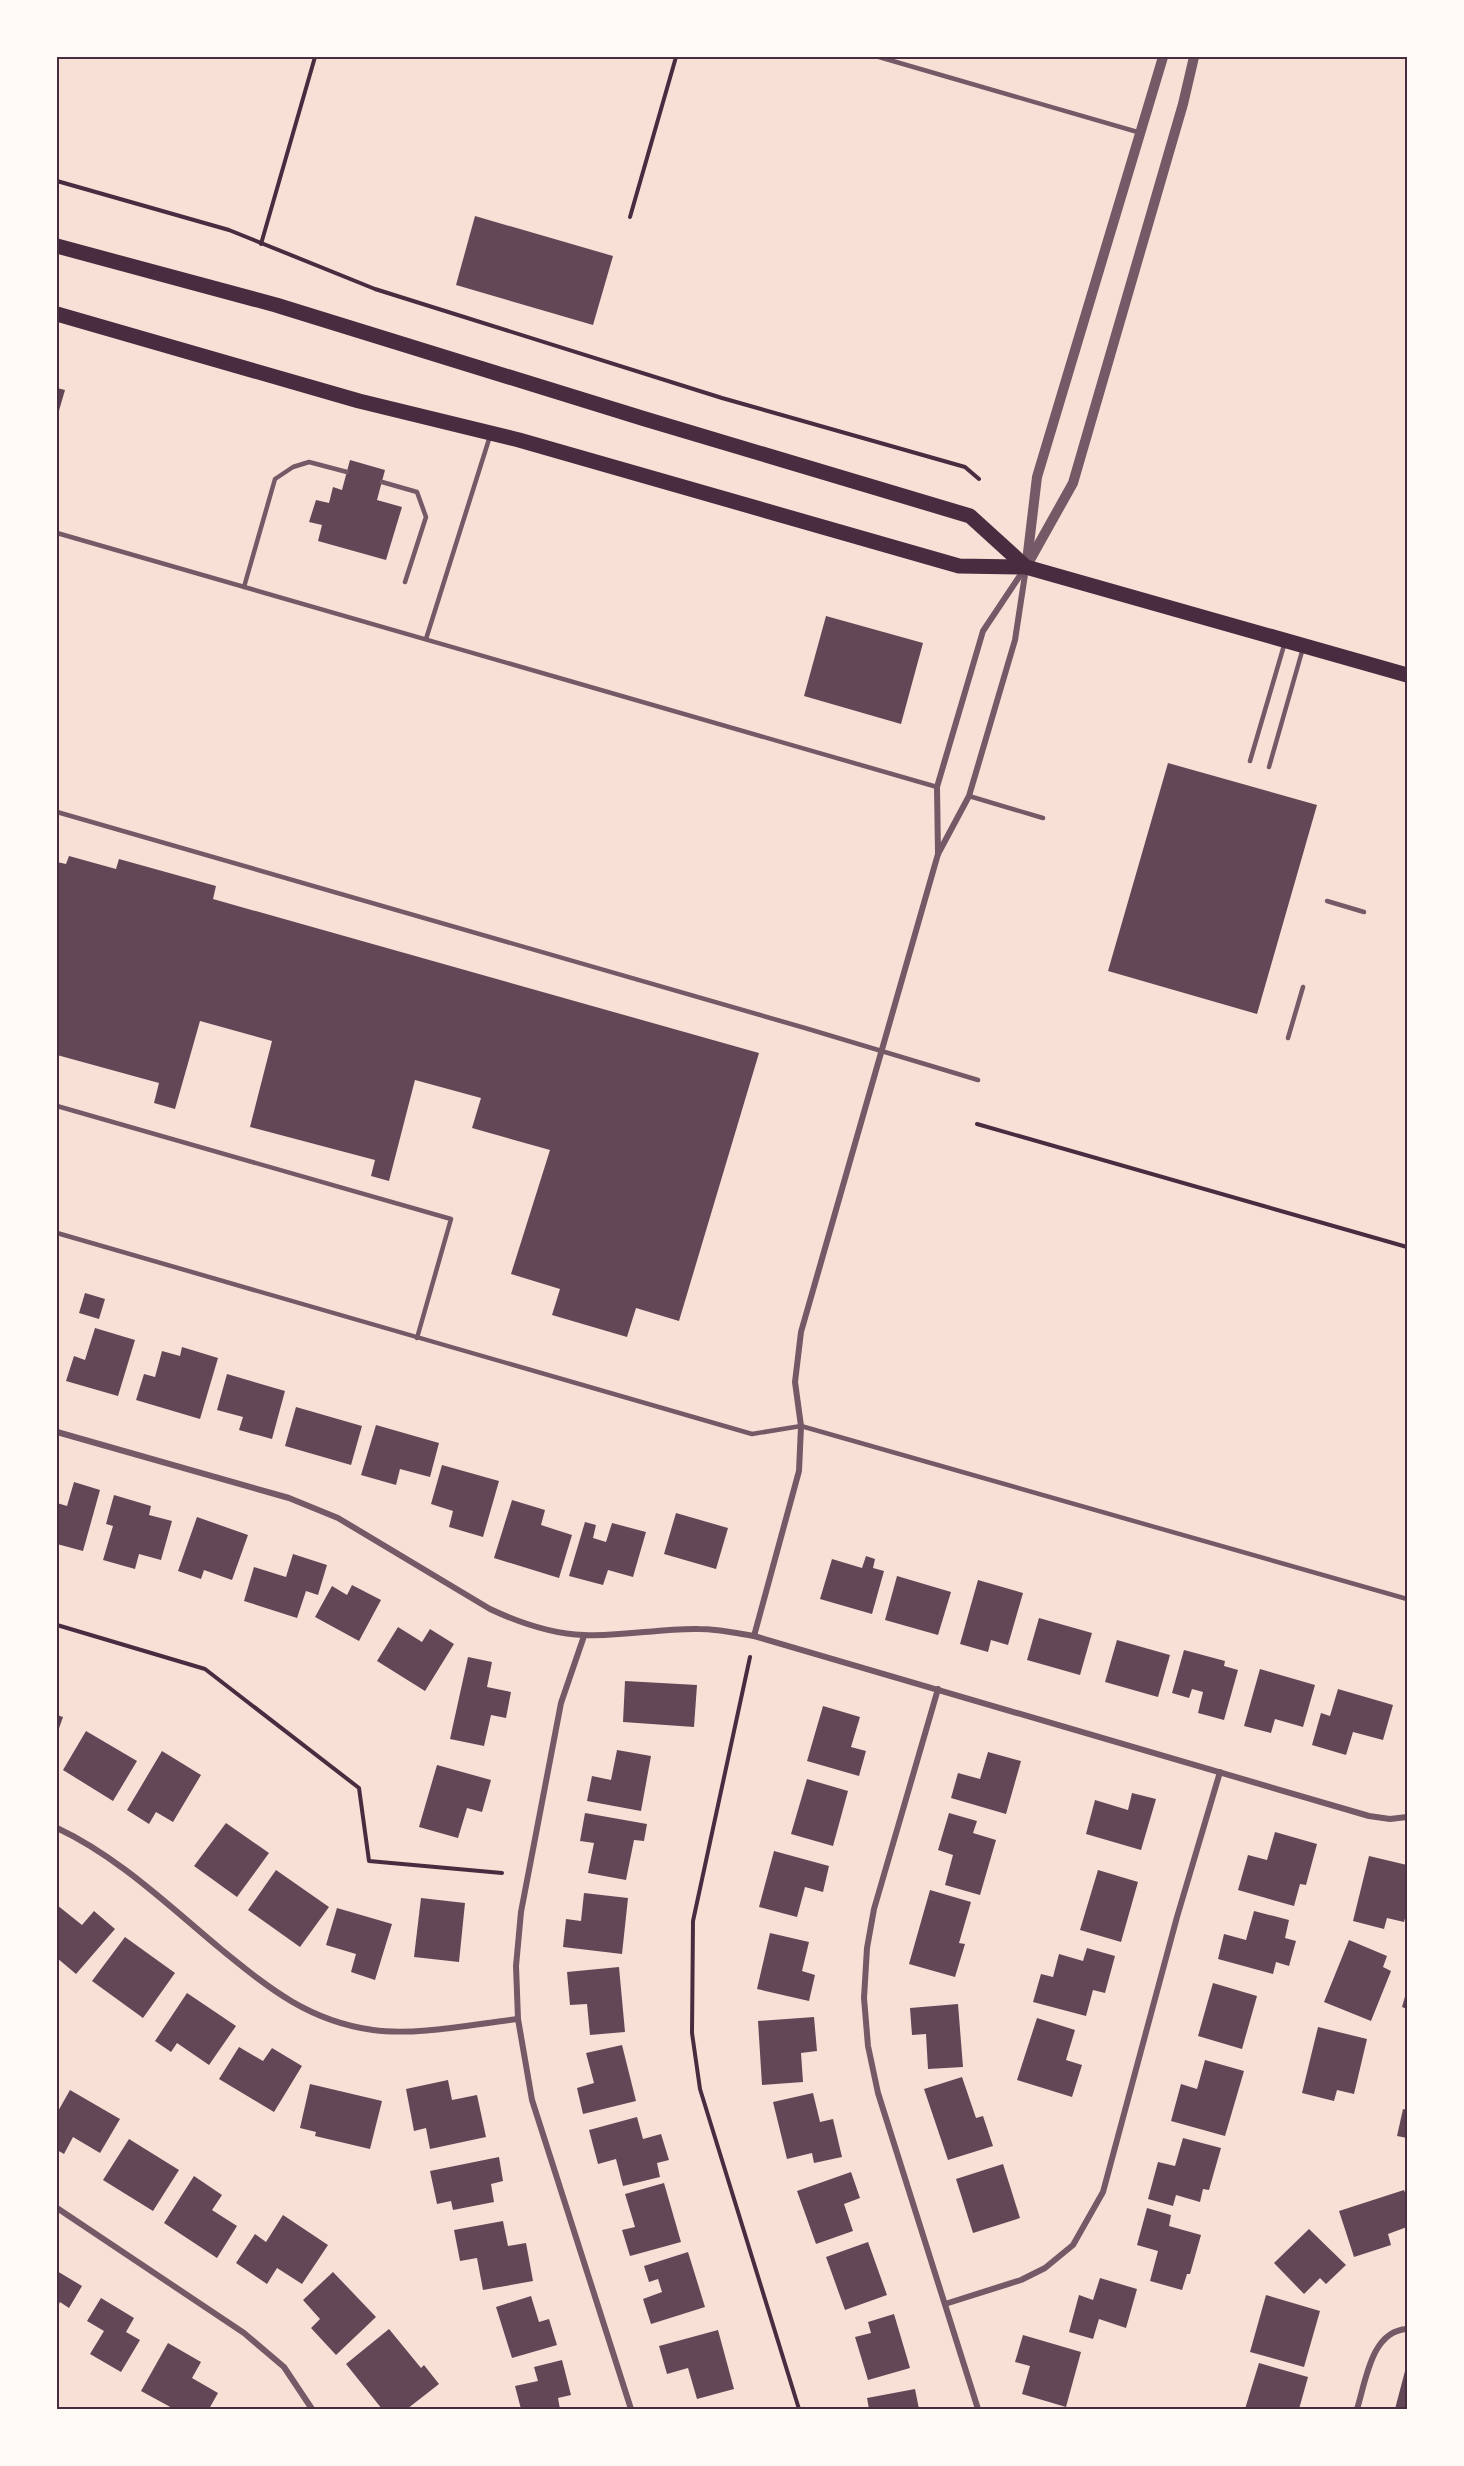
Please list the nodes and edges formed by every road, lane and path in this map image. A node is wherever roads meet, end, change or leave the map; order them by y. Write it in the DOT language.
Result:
graph roads {
  1 [pos="315,57"];
  2 [pos="676,57"];
  3 [pos="879,57"];
  4 [pos="1163,57"];
  5 [pos="1194,57"];
  6 [pos="1142,133"];
  7 [pos="57,181"];
  8 [pos="630,217"];
  9 [pos="261,244"];
  10 [pos="57,246"];
  11 [pos="57,314"];
  12 [pos="491,433"];
  13 [pos="346,472"];
  14 [pos="979,479"];
  15 [pos="382,482"];
  16 [pos="57,533"];
  17 [pos="1026,567"];
  18 [pos="405,582"];
  19 [pos="244,587"];
  20 [pos="426,639"];
  21 [pos="1286,640"];
  22 [pos="1304,645"];
  23 [pos="1407,675"];
  24 [pos="1250,761"];
  25 [pos="1269,767"];
  26 [pos="937,786"];
  27 [pos="969,796"];
  28 [pos="57,812"];
  29 [pos="1043,818"];
  30 [pos="938,854"];
  31 [pos="1327,901"];
  32 [pos="1364,912"];
  33 [pos="1303,987"];
  34 [pos="1288,1038"];
  35 [pos="882,1050"];
  36 [pos="978,1080"];
  37 [pos="57,1106"];
  38 [pos="977,1124"];
  39 [pos="57,1233"];
  40 [pos="1407,1247"];
  41 [pos="417,1338"];
  42 [pos="801,1426"];
  43 [pos="57,1432"];
  44 [pos="1407,1599"];
  45 [pos="57,1625"];
  46 [pos="584,1635"];
  47 [pos="754,1636"];
  48 [pos="750,1657"];
  49 [pos="938,1689"];
  50 [pos="1220,1772"];
  51 [pos="1407,1817"];
  52 [pos="57,1828"];
  53 [pos="502,1873"];
  54 [pos="518,2019"];
  55 [pos="57,2208"];
  56 [pos="945,2304"];
  57 [pos="1407,2329"];
  58 [pos="312,2409"];
  59 [pos="631,2409"];
  60 [pos="799,2409"];
  61 [pos="978,2409"];
  62 [pos="1357,2409"];
  1 -- 9 [label="path"];
  2 -- 8 [label="path"];
  3 -- 6 [label="lane"];
  4 -- 6 [label="street"];
  5 -- 17 [label="street"];
  6 -- 17 [label="street"];
  7 -- 9 [label="path"];
  9 -- 14 [label="path"];
  10 -- 17 [label="main road"];
  11 -- 12 [label="main road"];
  12 -- 17 [label="main road"];
  12 -- 20 [label="lane"];
  13 -- 19 [label="lane"];
  15 -- 18 [label="lane"];
  16 -- 19 [label="lane"];
  17 -- 21 [label="main road"];
  17 -- 26 [label="street"];
  17 -- 27 [label="street"];
  19 -- 20 [label="lane"];
  20 -- 26 [label="lane"];
  21 -- 22 [label="main road"];
  21 -- 24 [label="lane"];
  22 -- 23 [label="main road"];
  22 -- 25 [label="lane"];
  26 -- 30 [label="street"];
  27 -- 29 [label="lane"];
  27 -- 30 [label="street"];
  28 -- 35 [label="lane"];
  30 -- 35 [label="street"];
  31 -- 32 [label="lane"];
  33 -- 34 [label="lane"];
  35 -- 36 [label="lane"];
  35 -- 42 [label="street"];
  37 -- 41 [label="lane"];
  38 -- 40 [label="path"];
  39 -- 41 [label="lane"];
  41 -- 42 [label="lane"];
  42 -- 44 [label="lane"];
  42 -- 47 [label="street"];
  43 -- 46 [label="street"];
  45 -- 53 [label="path"];
  46 -- 47 [label="street"];
  46 -- 54 [label="street"];
  47 -- 49 [label="street"];
  48 -- 60 [label="path"];
  49 -- 50 [label="street"];
  49 -- 56 [label="street"];
  50 -- 51 [label="street"];
  50 -- 56 [label="street"];
  52 -- 54 [label="street"];
  54 -- 59 [label="street"];
  55 -- 58 [label="street"];
  56 -- 61 [label="street"];
  57 -- 62 [label="street"];
}
